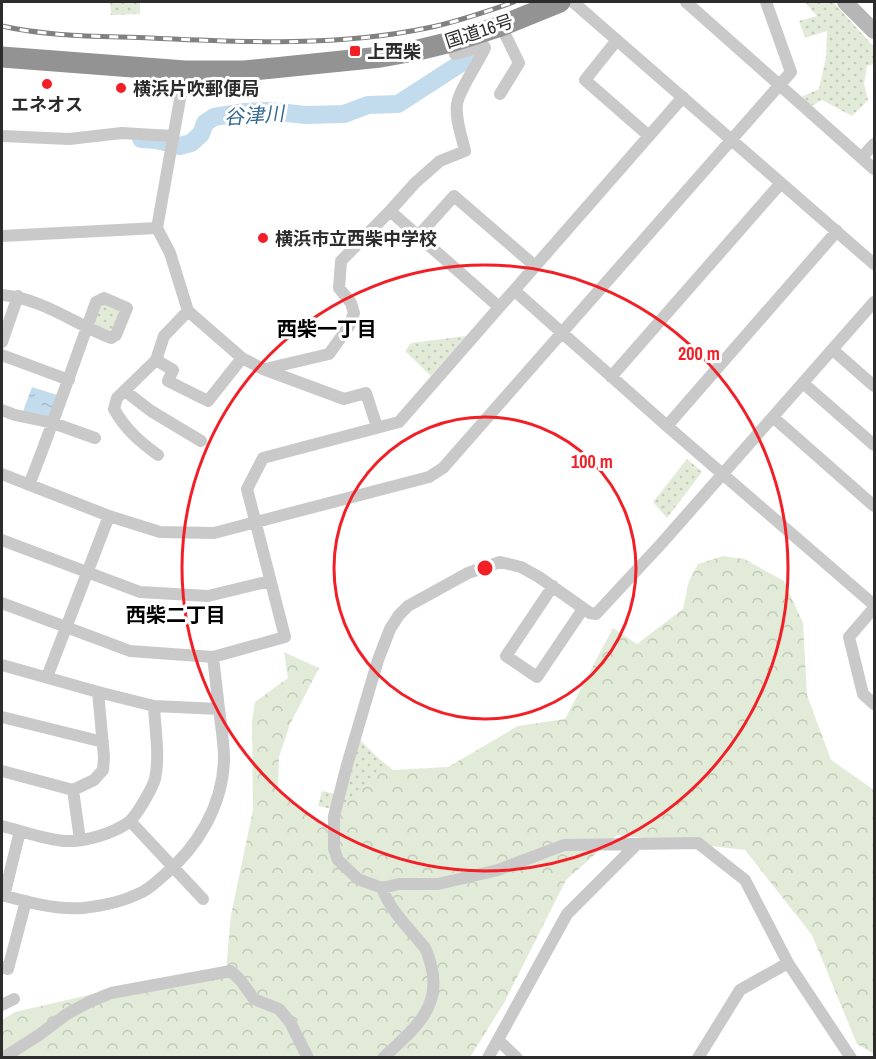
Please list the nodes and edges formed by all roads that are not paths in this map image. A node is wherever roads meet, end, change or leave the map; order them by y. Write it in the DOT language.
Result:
graph roads {
  1 [pos="560,2"];
  2 [pos="573,2"];
  3 [pos="686,2"];
  4 [pos="766,2"];
  5 [pos="845,2"];
  6 [pos="501,26"];
  7 [pos="874,31"];
  8 [pos="617,40"];
  9 [pos="451,42"];
  10 [pos="2,57"];
  11 [pos="185,71"];
  12 [pos="779,84"];
  13 [pos="500,94"];
  14 [pos="683,97"];
  15 [pos="2,136"];
  16 [pos="172,136"];
  17 [pos="649,136"];
  18 [pos="732,140"];
  19 [pos="874,144"];
  20 [pos="862,158"];
  21 [pos="874,169"];
  22 [pos="781,183"];
  23 [pos="390,211"];
  24 [pos="157,228"];
  25 [pos="837,231"];
  26 [pos="2,236"];
  27 [pos="418,236"];
  28 [pos="874,264"];
  29 [pos="535,266"];
  30 [pos="515,291"];
  31 [pos="2,295"];
  32 [pos="18,296"];
  33 [pos="874,302"];
  34 [pos="499,307"];
  35 [pos="188,311"];
  36 [pos="562,334"];
  37 [pos="2,342"];
  38 [pos="833,350"];
  39 [pos="2,355"];
  40 [pos="242,358"];
  41 [pos="156,360"];
  42 [pos="263,369"];
  43 [pos="611,377"];
  44 [pos="69,380"];
  45 [pos="803,383"];
  46 [pos="874,386"];
  47 [pos="125,391"];
  48 [pos="2,410"];
  49 [pos="774,418"];
  50 [pos="53,423"];
  51 [pos="667,426"];
  52 [pos="377,427"];
  53 [pos="95,438"];
  54 [pos="201,441"];
  55 [pos="874,445"];
  56 [pos="158,454"];
  57 [pos="2,474"];
  58 [pos="723,474"];
  59 [pos="30,485"];
  60 [pos="874,506"];
  61 [pos="109,516"];
  62 [pos="256,522"];
  63 [pos="2,540"];
  64 [pos="88,572"];
  65 [pos="270,580"];
  66 [pos="553,586"];
  67 [pos="2,603"];
  68 [pos="874,606"];
  69 [pos="583,609"];
  70 [pos="66,628"];
  71 [pos="213,657"];
  72 [pos="2,665"];
  73 [pos="47,677"];
  74 [pos="98,692"];
  75 [pos="874,704"];
  76 [pos="154,706"];
  77 [pos="219,709"];
  78 [pos="2,717"];
  79 [pos="103,742"];
  80 [pos="2,771"];
  81 [pos="73,790"];
  82 [pos="130,821"];
  83 [pos="2,826"];
  84 [pos="20,831"];
  85 [pos="80,840"];
  86 [pos="636,845"];
  87 [pos="174,867"];
  88 [pos="381,888"];
  89 [pos="3,896"];
  90 [pos="203,898"];
  91 [pos="26,901"];
  92 [pos="788,963"];
  93 [pos="2,967"];
  94 [pos="14,999"];
  95 [pos="2,1005"];
  96 [pos="498,1040"];
  97 [pos="3,1058"];
  98 [pos="308,1058"];
  99 [pos="383,1058"];
  100 [pos="488,1058"];
  101 [pos="517,1058"];
  102 [pos="698,1058"];
  103 [pos="851,1058"];
  1 -- 6 [label="highway, 国道16号"];
  2 -- 8 [label="street"];
  3 -- 12 [label="street"];
  4 -- 12 [label="street"];
  5 -- 7 [label="street"];
  6 -- 9 [label="highway, 国道16号"];
  6 -- 13 [label="street"];
  8 -- 14 [label="street"];
  8 -- 17 [label="street"];
  9 -- 11 [label="highway, 国道16号"];
  9 -- 23 [label="street"];
  10 -- 11 [label="highway, 国道16号"];
  11 -- 16 [label="street"];
  12 -- 18 [label="street"];
  12 -- 20 [label="street"];
  14 -- 17 [label="street"];
  14 -- 18 [label="street"];
  15 -- 16 [label="street"];
  16 -- 24 [label="street"];
  17 -- 29 [label="street"];
  18 -- 22 [label="street"];
  18 -- 36 [label="street"];
  19 -- 20 [label="street"];
  20 -- 21 [label="street"];
  22 -- 25 [label="street"];
  22 -- 43 [label="street"];
  23 -- 27 [label="street"];
  23 -- 42 [label="street"];
  24 -- 26 [label="street"];
  24 -- 35 [label="street"];
  25 -- 28 [label="street"];
  25 -- 51 [label="street"];
  27 -- 29 [label="street"];
  27 -- 34 [label="street"];
  29 -- 30 [label="street"];
  30 -- 34 [label="street"];
  30 -- 36 [label="street"];
  31 -- 32 [label="street"];
  32 -- 37 [label="street"];
  32 -- 44 [label="street"];
  33 -- 38 [label="street"];
  34 -- 52 [label="street"];
  35 -- 40 [label="street"];
  35 -- 41 [label="street"];
  36 -- 43 [label="street"];
  36 -- 62 [label="street"];
  38 -- 45 [label="street"];
  38 -- 46 [label="street"];
  39 -- 44 [label="street"];
  40 -- 41 [label="street"];
  40 -- 42 [label="street"];
  41 -- 47 [label="street"];
  42 -- 52 [label="street"];
  43 -- 51 [label="street"];
  44 -- 50 [label="street"];
  45 -- 49 [label="street"];
  45 -- 55 [label="street"];
  47 -- 54 [label="street"];
  47 -- 56 [label="street"];
  48 -- 50 [label="street"];
  49 -- 58 [label="street"];
  49 -- 60 [label="street"];
  50 -- 53 [label="street"];
  50 -- 59 [label="street"];
  51 -- 58 [label="street"];
  52 -- 62 [label="street"];
  57 -- 59 [label="street"];
  58 -- 68 [label="street"];
  58 -- 69 [label="street"];
  59 -- 61 [label="street"];
  61 -- 62 [label="street"];
  61 -- 64 [label="street"];
  62 -- 65 [label="street"];
  63 -- 64 [label="street"];
  64 -- 65 [label="street"];
  64 -- 70 [label="street"];
  65 -- 71 [label="street"];
  66 -- 69 [label="street"];
  66 -- 69 [label="street"];
  66 -- 88 [label="street"];
  67 -- 70 [label="street"];
  68 -- 75 [label="street"];
  70 -- 71 [label="street"];
  70 -- 73 [label="street"];
  71 -- 77 [label="street"];
  72 -- 73 [label="street"];
  73 -- 74 [label="street"];
  74 -- 76 [label="street"];
  74 -- 79 [label="street"];
  76 -- 77 [label="street"];
  76 -- 82 [label="street"];
  77 -- 87 [label="street"];
  78 -- 79 [label="street"];
  79 -- 81 [label="street"];
  80 -- 81 [label="street"];
  81 -- 85 [label="street"];
  82 -- 85 [label="street"];
  82 -- 87 [label="street"];
  83 -- 84 [label="street"];
  84 -- 85 [label="street"];
  84 -- 89 [label="street"];
  86 -- 88 [label="street"];
  86 -- 92 [label="street"];
  86 -- 96 [label="street"];
  87 -- 90 [label="street"];
  87 -- 91 [label="street"];
  88 -- 99 [label="street"];
  89 -- 91 [label="street"];
  91 -- 93 [label="street"];
  92 -- 102 [label="street"];
  92 -- 103 [label="street"];
  94 -- 95 [label="street"];
  96 -- 100 [label="street"];
  96 -- 101 [label="street"];
  97 -- 98 [label="street"];
}
